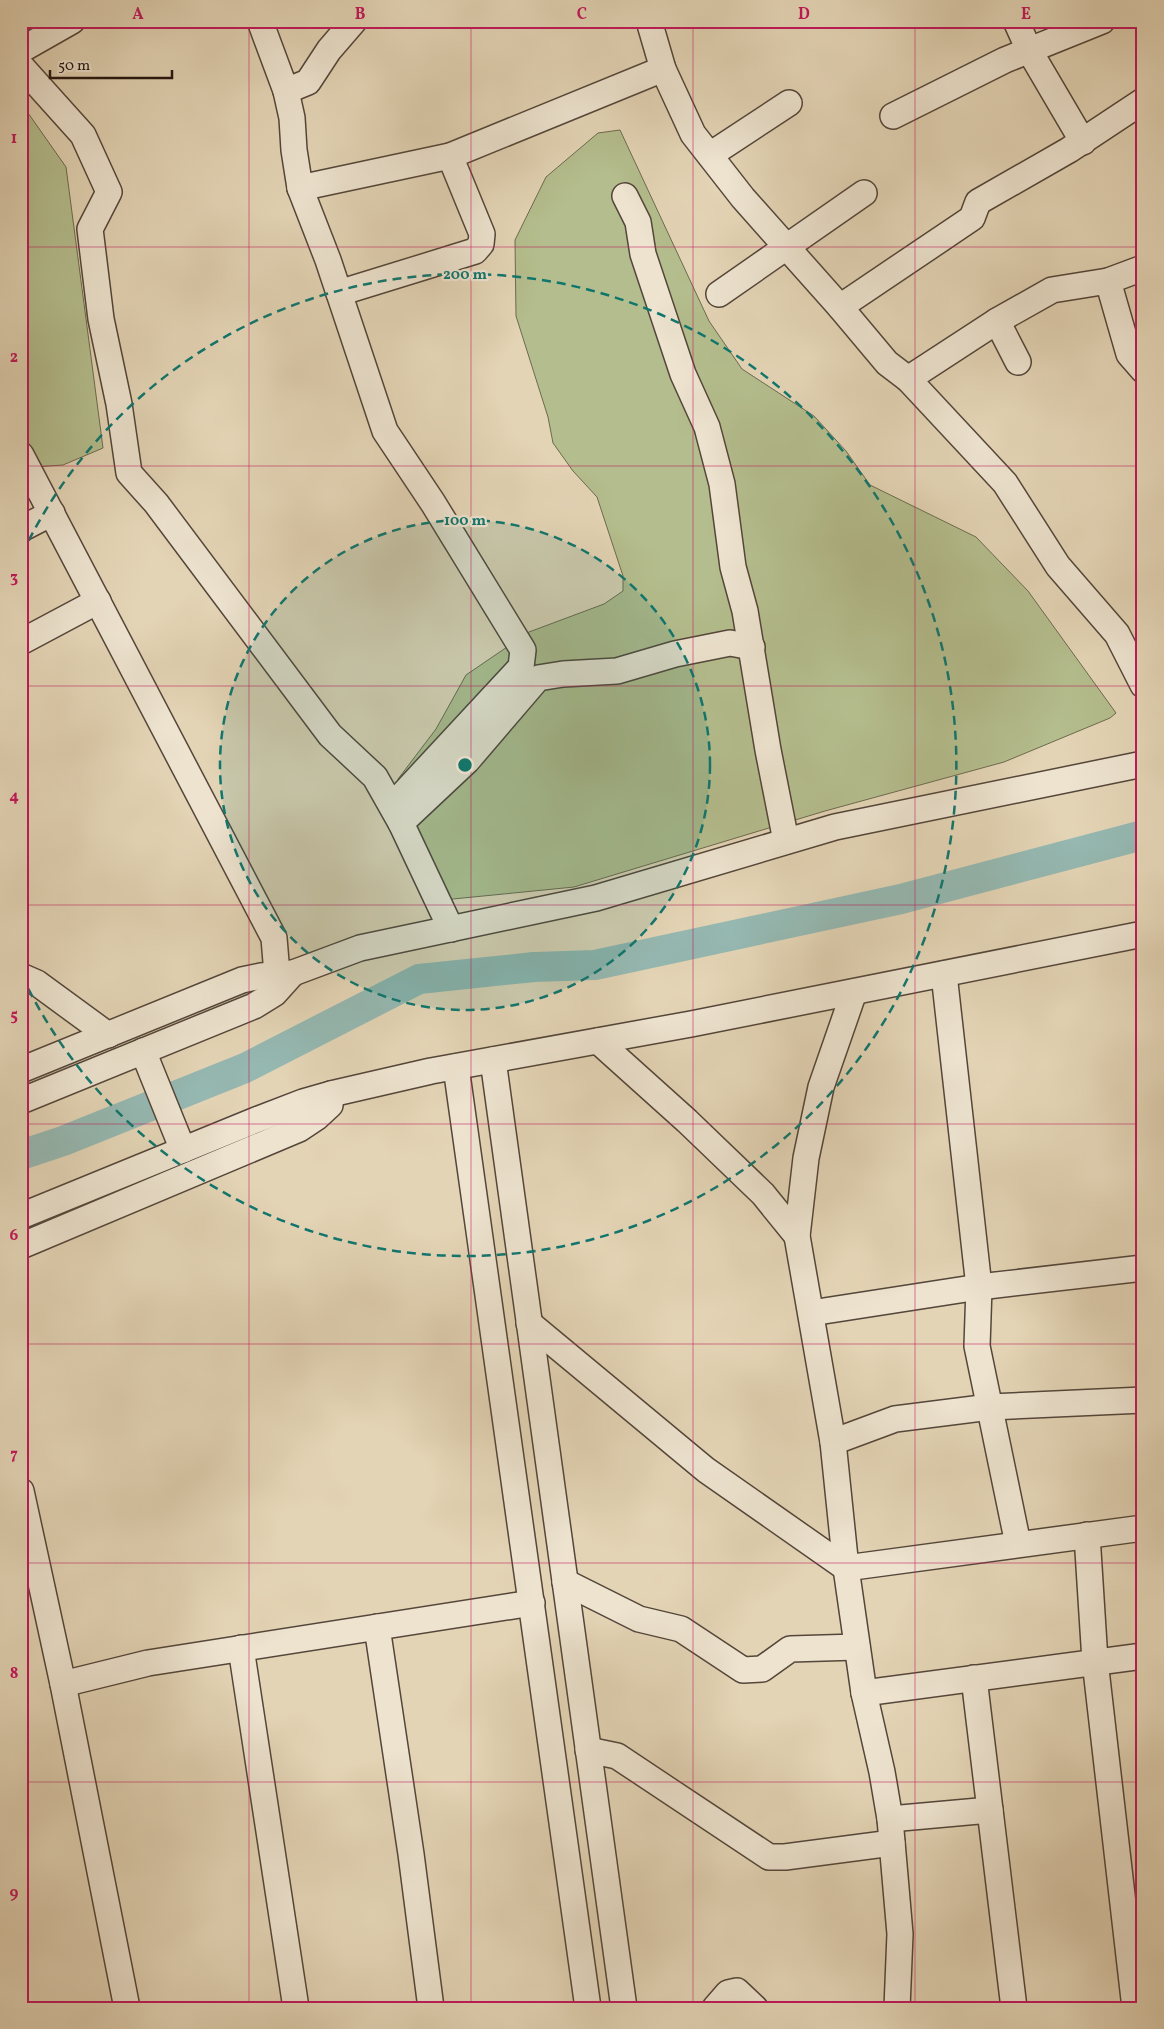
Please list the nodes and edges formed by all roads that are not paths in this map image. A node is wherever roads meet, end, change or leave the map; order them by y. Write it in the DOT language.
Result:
graph roads {
  1 [pos="72,21"];
  2 [pos="260,21"];
  3 [pos="354,21"];
  4 [pos="649,21"];
  5 [pos="1016,21"];
  6 [pos="1102,21"];
  7 [pos="23,48"];
  8 [pos="1029,50"];
  9 [pos="663,69"];
  10 [pos="286,91"];
  11 [pos="1143,102"];
  12 [pos="789,103"];
  13 [pos="893,116"];
  14 [pos="1083,142"];
  15 [pos="450,156"];
  16 [pos="710,156"];
  17 [pos="300,188"];
  18 [pos="864,193"];
  19 [pos="625,196"];
  20 [pos="788,247"];
  21 [pos="1143,268"];
  22 [pos="1108,281"];
  23 [pos="339,293"];
  24 [pos="719,294"];
  25 [pos="840,307"];
  26 [pos="997,321"];
  27 [pos="1138,359"];
  28 [pos="1018,362"];
  29 [pos="908,379"];
  30 [pos="21,455"];
  31 [pos="52,513"];
  32 [pos="21,529"];
  33 [pos="98,601"];
  34 [pos="21,642"];
  35 [pos="752,647"];
  36 [pos="1143,685"];
  37 [pos="1143,764"];
  38 [pos="396,815"];
  39 [pos="786,842"];
  40 [pos="451,929"];
  41 [pos="1143,934"];
  42 [pos="285,974"];
  43 [pos="944,974"];
  44 [pos="21,976"];
  45 [pos="854,992"];
  46 [pos="108,1035"];
  47 [pos="598,1041"];
  48 [pos="143,1051"];
  49 [pos="50,1059"];
  50 [pos="493,1060"];
  51 [pos="456,1067"];
  52 [pos="21,1070"];
  53 [pos="61,1085"];
  54 [pos="331,1094"];
  55 [pos="21,1101"];
  56 [pos="183,1150"];
  57 [pos="21,1216"];
  58 [pos="797,1236"];
  59 [pos="21,1246"];
  60 [pos="1143,1268"];
  61 [pos="978,1287"];
  62 [pos="811,1313"];
  63 [pos="529,1323"];
  64 [pos="1143,1400"];
  65 [pos="990,1408"];
  66 [pos="833,1442"];
  67 [pos="21,1491"];
  68 [pos="1143,1528"];
  69 [pos="1087,1535"];
  70 [pos="1018,1544"];
  71 [pos="846,1568"];
  72 [pos="565,1582"];
  73 [pos="532,1603"];
  74 [pos="377,1627"];
  75 [pos="857,1647"];
  76 [pos="241,1648"];
  77 [pos="1143,1656"];
  78 [pos="1095,1661"];
  79 [pos="974,1678"];
  80 [pos="63,1684"];
  81 [pos="864,1693"];
  82 [pos="588,1750"];
  83 [pos="990,1810"];
  84 [pos="891,1831"];
  85 [pos="128,2008"];
  86 [pos="296,2008"];
  87 [pos="432,2008"];
  88 [pos="588,2008"];
  89 [pos="624,2008"];
  90 [pos="714,2008"];
  91 [pos="755,2008"];
  92 [pos="897,2008"];
  93 [pos="1014,2008"];
  94 [pos="1135,2008"];
  1 -- 7 [label="street"];
  2 -- 10 [label="street"];
  3 -- 10 [label="street"];
  4 -- 9 [label="street"];
  5 -- 8 [label="street"];
  6 -- 8 [label="street"];
  7 -- 38 [label="street"];
  8 -- 13 [label="street"];
  8 -- 14 [label="street"];
  9 -- 15 [label="street"];
  9 -- 16 [label="street"];
  10 -- 17 [label="street"];
  11 -- 14 [label="street"];
  12 -- 16 [label="street"];
  14 -- 25 [label="street"];
  15 -- 17 [label="street"];
  15 -- 23 [label="street"];
  16 -- 20 [label="street"];
  17 -- 23 [label="street"];
  18 -- 20 [label="street"];
  19 -- 35 [label="street"];
  20 -- 24 [label="street"];
  20 -- 25 [label="street"];
  21 -- 22 [label="street"];
  22 -- 26 [label="street"];
  22 -- 27 [label="street"];
  23 -- 38 [label="street"];
  25 -- 29 [label="street"];
  26 -- 28 [label="street"];
  26 -- 29 [label="street"];
  29 -- 36 [label="street"];
  30 -- 31 [label="street"];
  31 -- 32 [label="street"];
  31 -- 33 [label="street"];
  33 -- 34 [label="street"];
  33 -- 42 [label="street"];
  35 -- 38 [label="street"];
  35 -- 39 [label="street"];
  37 -- 39 [label="street"];
  38 -- 40 [label="street"];
  39 -- 40 [label="street"];
  40 -- 42 [label="street"];
  41 -- 43 [label="street"];
  42 -- 46 [label="street"];
  42 -- 48 [label="street"];
  43 -- 45 [label="street"];
  43 -- 61 [label="street"];
  44 -- 46 [label="street"];
  45 -- 47 [label="street"];
  45 -- 58 [label="street"];
  46 -- 49 [label="street"];
  47 -- 50 [label="street"];
  47 -- 58 [label="street"];
  48 -- 53 [label="street"];
  48 -- 56 [label="street"];
  49 -- 52 [label="street"];
  49 -- 53 [label="street"];
  50 -- 51 [label="street"];
  50 -- 63 [label="street"];
  51 -- 54 [label="street"];
  51 -- 73 [label="street"];
  53 -- 55 [label="street"];
  54 -- 56 [label="street"];
  54 -- 59 [label="street"];
  56 -- 57 [label="street"];
  58 -- 62 [label="street"];
  60 -- 61 [label="street"];
  61 -- 62 [label="street"];
  61 -- 65 [label="street"];
  62 -- 66 [label="street"];
  63 -- 71 [label="street"];
  63 -- 72 [label="street"];
  64 -- 65 [label="street"];
  65 -- 66 [label="street"];
  65 -- 70 [label="street"];
  66 -- 71 [label="street"];
  67 -- 80 [label="street"];
  68 -- 69 [label="street"];
  69 -- 70 [label="street"];
  69 -- 78 [label="street"];
  70 -- 71 [label="street"];
  71 -- 75 [label="street"];
  72 -- 75 [label="street"];
  72 -- 82 [label="street"];
  73 -- 74 [label="street"];
  73 -- 88 [label="street"];
  74 -- 76 [label="street"];
  74 -- 87 [label="street"];
  75 -- 81 [label="street"];
  76 -- 80 [label="street"];
  76 -- 86 [label="street"];
  77 -- 78 [label="street"];
  78 -- 79 [label="street"];
  78 -- 94 [label="street"];
  79 -- 81 [label="street"];
  79 -- 83 [label="street"];
  80 -- 85 [label="street"];
  81 -- 84 [label="street"];
  82 -- 84 [label="street"];
  82 -- 89 [label="street"];
  83 -- 84 [label="street"];
  83 -- 93 [label="street"];
  84 -- 92 [label="street"];
  90 -- 91 [label="street"];
}
